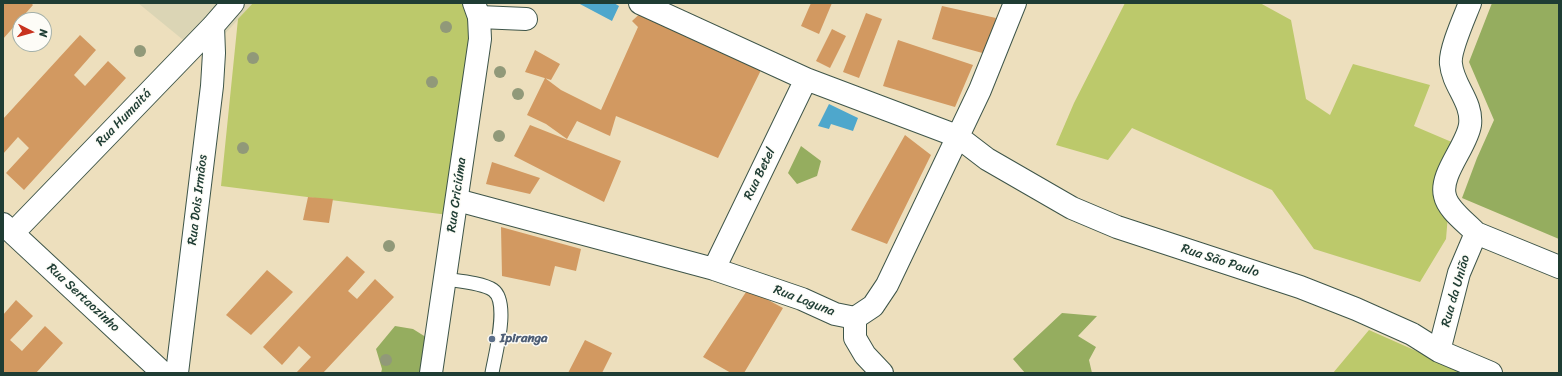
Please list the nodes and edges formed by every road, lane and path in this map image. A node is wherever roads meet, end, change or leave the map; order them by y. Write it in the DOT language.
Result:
graph roads {
  1 [pos="233,3"];
  2 [pos="640,3"];
  3 [pos="1014,3"];
  4 [pos="1470,3"];
  5 [pos="476,10"];
  6 [pos="526,19"];
  7 [pos="213,26"];
  8 [pos="806,79"];
  9 [pos="957,136"];
  10 [pos="457,200"];
  11 [pos="8,228"];
  12 [pos="1476,233"];
  13 [pos="1559,267"];
  14 [pos="714,269"];
  15 [pos="445,279"];
  16 [pos="855,318"];
  17 [pos="1439,351"];
  18 [pos="163,373"];
  19 [pos="177,373"];
  20 [pos="431,373"];
  21 [pos="492,373"];
  22 [pos="882,373"];
  23 [pos="1491,373"];
  1 -- 7 [label="street, Rua Humaitá"];
  2 -- 8 [label="street"];
  3 -- 9 [label="street"];
  4 -- 12 [label="street"];
  5 -- 6 [label="street"];
  5 -- 10 [label="street, Rua Criciúma"];
  7 -- 11 [label="street, Rua Humaitá"];
  7 -- 19 [label="street, Rua Dois Irmãos"];
  8 -- 9 [label="street"];
  8 -- 14 [label="street, Rua Betel"];
  9 -- 16 [label="street"];
  9 -- 17 [label="street, Rua São Paulo"];
  10 -- 14 [label="street, Rua Laguna"];
  10 -- 15 [label="street, Rua Criciúma"];
  11 -- 18 [label="street, Rua Sertaozinho"];
  12 -- 13 [label="street"];
  12 -- 17 [label="street, Rua da União"];
  14 -- 16 [label="street, Rua Laguna"];
  15 -- 20 [label="street, Rua Criciúma"];
  15 -- 21 [label="lane"];
  16 -- 22 [label="street"];
  17 -- 23 [label="street, Rua São Paulo"];
}
